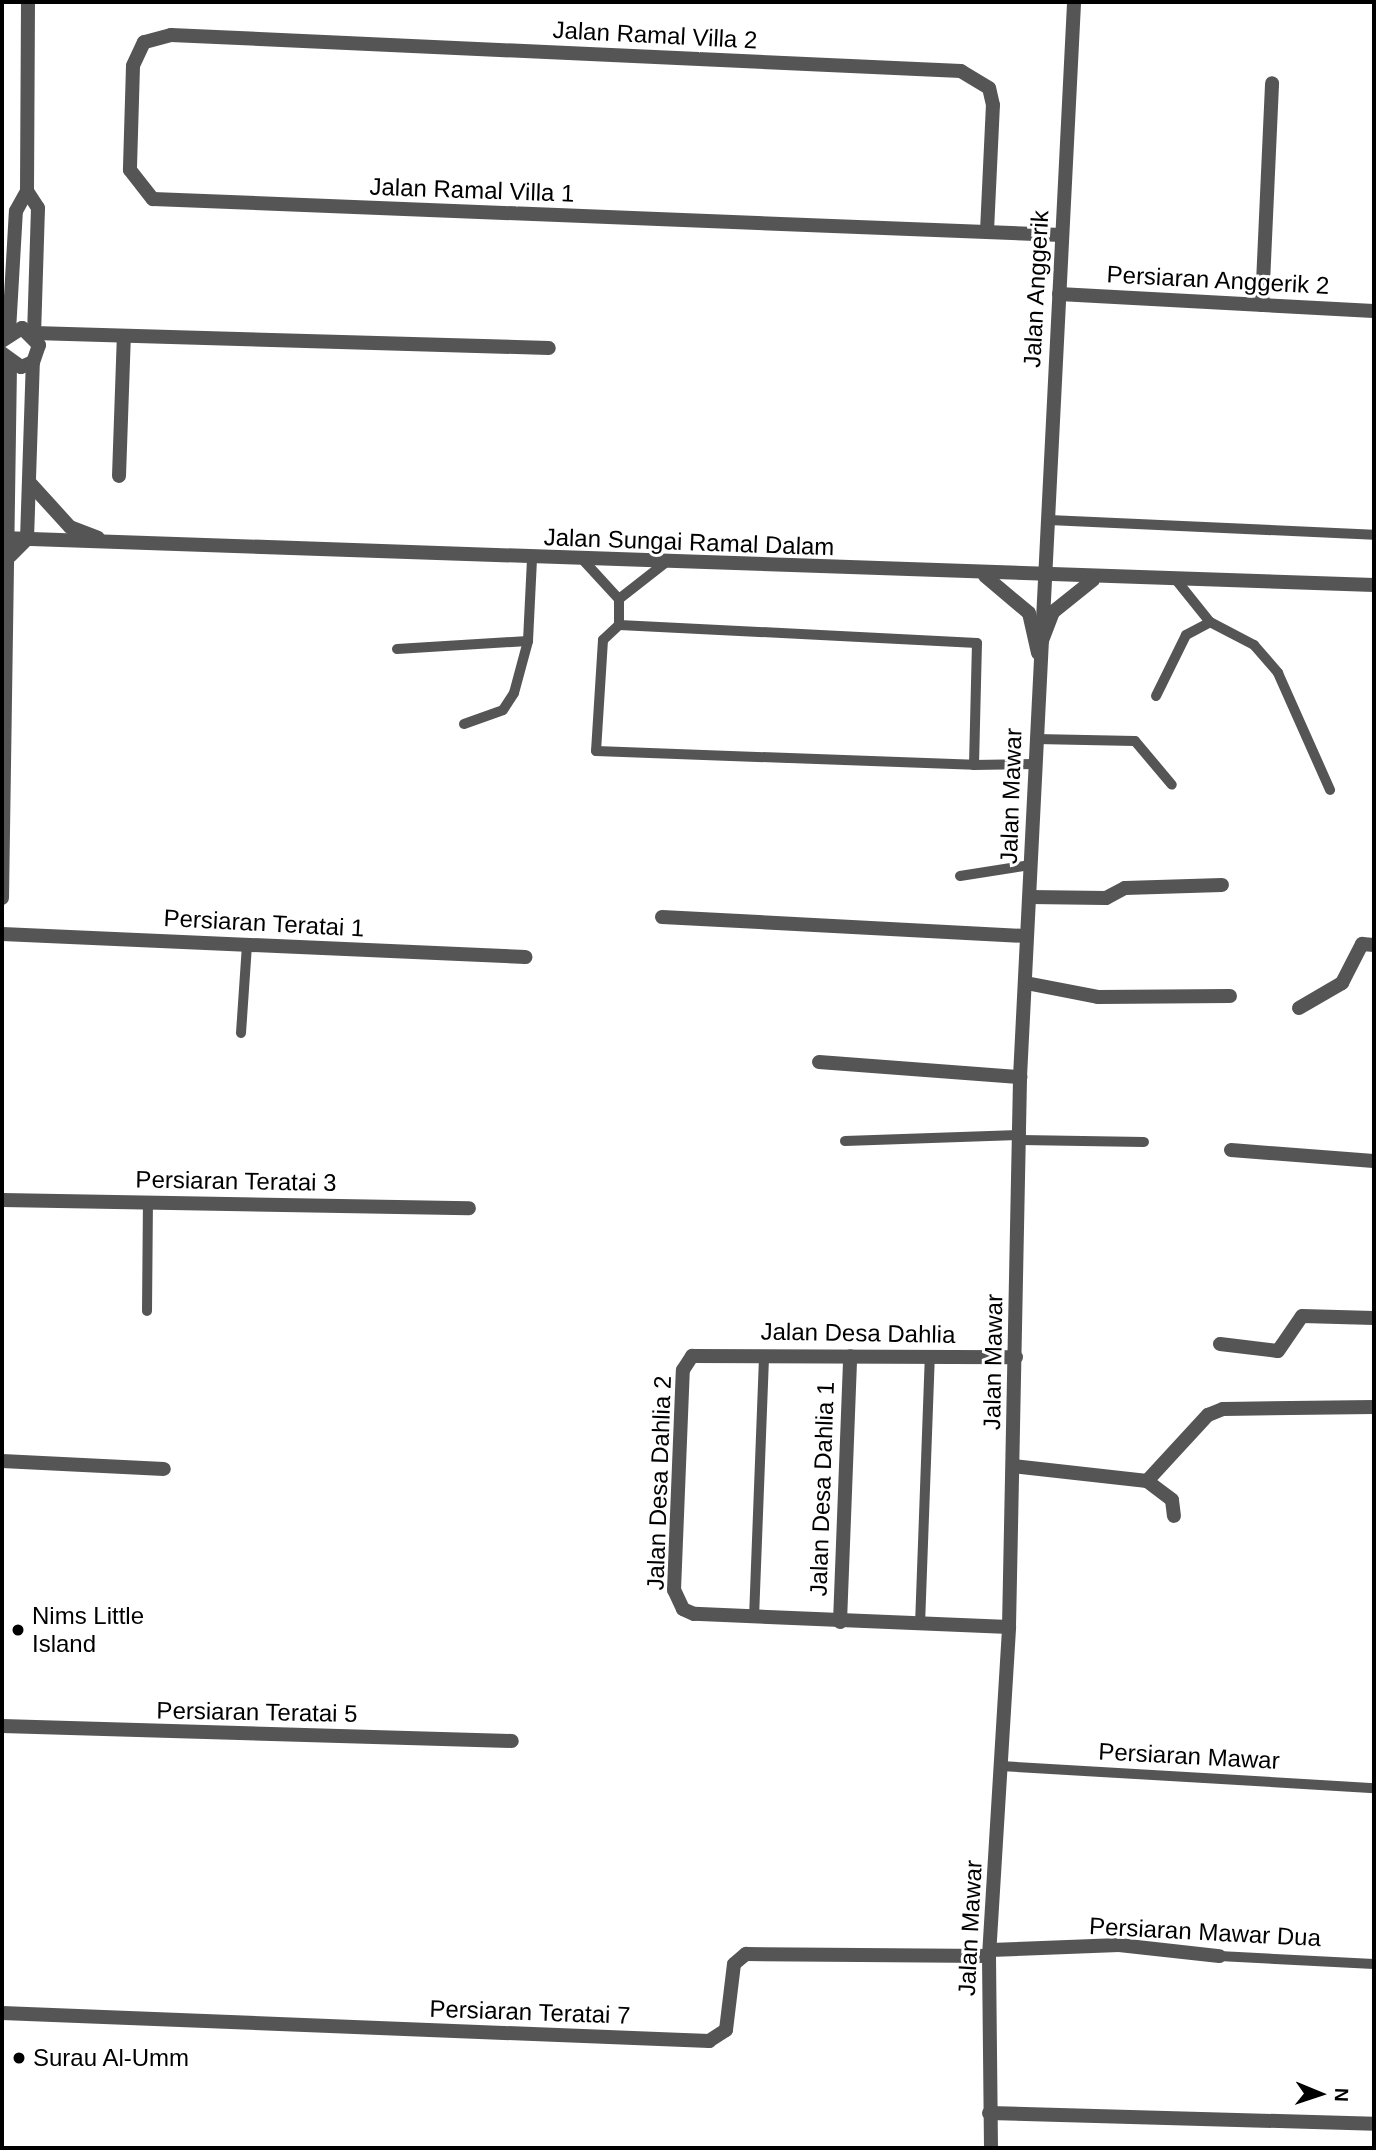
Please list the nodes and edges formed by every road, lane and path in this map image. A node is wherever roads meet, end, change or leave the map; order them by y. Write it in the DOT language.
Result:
graph roads {
  1 [pos="28,2"];
  2 [pos="1074,2"];
  3 [pos="171,35"];
  4 [pos="1272,83"];
  5 [pos="27,191"];
  6 [pos="987,231"];
  7 [pos="1061,235"];
  8 [pos="1059,294"];
  9 [pos="1262,305"];
  10 [pos="1374,311"];
  11 [pos="34,334"];
  12 [pos="6,336"];
  13 [pos="124,336"];
  14 [pos="549,348"];
  15 [pos="6,358"];
  16 [pos="33,362"];
  17 [pos="119,476"];
  18 [pos="29,482"];
  19 [pos="4,489"];
  20 [pos="1049,520"];
  21 [pos="1374,535"];
  22 [pos="3,538"];
  23 [pos="27,539"];
  24 [pos="109,542"];
  25 [pos="10,556"];
  26 [pos="533,559"];
  27 [pos="584,561"];
  28 [pos="665,564"];
  29 [pos="985,576"];
  30 [pos="1045,578"];
  31 [pos="1093,580"];
  32 [pos="1177,581"];
  33 [pos="1374,585"];
  34 [pos="619,599"];
  35 [pos="1210,622"];
  36 [pos="620,625"];
  37 [pos="528,641"];
  38 [pos="397,649"];
  39 [pos="1038,653"];
  40 [pos="1156,696"];
  41 [pos="464,724"];
  42 [pos="1036,739"];
  43 [pos="1035,764"];
  44 [pos="975,765"];
  45 [pos="1172,785"];
  46 [pos="1330,790"];
  47 [pos="1030,866"];
  48 [pos="960,876"];
  49 [pos="1222,885"];
  50 [pos="1030,897"];
  51 [pos="2,898"];
  52 [pos="662,917"];
  53 [pos="2,934"];
  54 [pos="1027,936"];
  55 [pos="247,945"];
  56 [pos="1374,945"];
  57 [pos="525,957"];
  58 [pos="1026,983"];
  59 [pos="1230,996"];
  60 [pos="1299,1008"];
  61 [pos="241,1033"];
  62 [pos="819,1062"];
  63 [pos="1020,1077"];
  64 [pos="1021,1138"];
  65 [pos="845,1141"];
  66 [pos="1144,1142"];
  67 [pos="1231,1150"];
  68 [pos="1374,1161"];
  69 [pos="2,1200"];
  70 [pos="148,1202"];
  71 [pos="469,1208"];
  72 [pos="147,1311"];
  73 [pos="1374,1318"];
  74 [pos="1220,1344"];
  75 [pos="700,1353"];
  76 [pos="764,1355"];
  77 [pos="850,1356"];
  78 [pos="930,1357"];
  79 [pos="1016,1357"];
  80 [pos="1374,1407"];
  81 [pos="2,1461"];
  82 [pos="1013,1466"];
  83 [pos="164,1469"];
  84 [pos="1147,1481"];
  85 [pos="1174,1516"];
  86 [pos="754,1618"];
  87 [pos="840,1622"];
  88 [pos="919,1625"];
  89 [pos="1009,1627"];
  90 [pos="2,1726"];
  91 [pos="512,1741"];
  92 [pos="1001,1766"];
  93 [pos="1374,1788"];
  94 [pos="990,1953"];
  95 [pos="1219,1956"];
  96 [pos="1374,1964"];
  97 [pos="2,2013"];
  98 [pos="989,2113"];
  99 [pos="1374,2124"];
  100 [pos="991,2148"];
  1 -- 5 [label="street"];
  2 -- 7 [label="street, Jalan Anggerik"];
  3 -- 6 [label="street, Jalan Ramal Villa 2"];
  3 -- 6 [label="street, Jalan Ramal Villa 1"];
  4 -- 9 [label="street"];
  5 -- 11 [label="street"];
  5 -- 12 [label="street"];
  6 -- 7 [label="street, Jalan Ramal Villa 1"];
  7 -- 8 [label="street, Jalan Anggerik"];
  8 -- 9 [label="street, Persiaran Anggerik 2"];
  8 -- 20 [label="street, Jalan Anggerik"];
  9 -- 10 [label="street, Persiaran Anggerik 2"];
  11 -- 12 [label="street"];
  11 -- 13 [label="street"];
  11 -- 16 [label="street"];
  13 -- 14 [label="street"];
  13 -- 17 [label="street"];
  15 -- 16 [label="street"];
  15 -- 19 [label="street"];
  16 -- 18 [label="street"];
  18 -- 23 [label="street"];
  18 -- 24 [label="street"];
  19 -- 22 [label="street"];
  20 -- 21 [label="lane"];
  20 -- 30 [label="street, Jalan Anggerik"];
  22 -- 23 [label="street, Jalan Sungai Ramal Dalam"];
  22 -- 25 [label="street"];
  23 -- 24 [label="street, Jalan Sungai Ramal Dalam"];
  23 -- 25 [label="street"];
  24 -- 26 [label="street, Jalan Sungai Ramal Dalam"];
  25 -- 51 [label="street"];
  26 -- 27 [label="street, Jalan Sungai Ramal Dalam"];
  26 -- 37 [label="lane"];
  27 -- 28 [label="street, Jalan Sungai Ramal Dalam"];
  27 -- 34 [label="lane"];
  28 -- 29 [label="street, Jalan Sungai Ramal Dalam"];
  28 -- 34 [label="lane"];
  29 -- 30 [label="street, Jalan Sungai Ramal Dalam"];
  29 -- 39 [label="street"];
  30 -- 31 [label="street, Jalan Sungai Ramal Dalam"];
  30 -- 39 [label="street, Jalan Mawar"];
  31 -- 32 [label="street, Jalan Sungai Ramal Dalam"];
  31 -- 39 [label="street"];
  32 -- 33 [label="street, Jalan Sungai Ramal Dalam"];
  32 -- 35 [label="lane"];
  34 -- 36 [label="lane"];
  35 -- 40 [label="lane"];
  35 -- 46 [label="lane"];
  36 -- 44 [label="lane"];
  36 -- 44 [label="lane"];
  37 -- 38 [label="lane"];
  37 -- 41 [label="lane"];
  39 -- 42 [label="street, Jalan Mawar"];
  42 -- 43 [label="street, Jalan Mawar"];
  42 -- 45 [label="lane"];
  43 -- 44 [label="lane"];
  43 -- 47 [label="street, Jalan Mawar"];
  47 -- 48 [label="lane"];
  47 -- 50 [label="street, Jalan Mawar"];
  49 -- 50 [label="street"];
  50 -- 54 [label="street, Jalan Mawar"];
  52 -- 54 [label="street"];
  53 -- 55 [label="street, Persiaran Teratai 1"];
  54 -- 58 [label="street, Jalan Mawar"];
  55 -- 57 [label="street, Persiaran Teratai 1"];
  55 -- 61 [label="lane"];
  56 -- 60 [label="street"];
  58 -- 59 [label="street"];
  58 -- 63 [label="street, Jalan Mawar"];
  62 -- 63 [label="street"];
  63 -- 64 [label="street, Jalan Mawar"];
  64 -- 65 [label="lane"];
  64 -- 66 [label="lane"];
  64 -- 79 [label="street, Jalan Mawar"];
  67 -- 68 [label="street"];
  69 -- 70 [label="street, Persiaran Teratai 3"];
  70 -- 71 [label="street, Persiaran Teratai 3"];
  70 -- 72 [label="lane"];
  73 -- 74 [label="street"];
  75 -- 76 [label="street, Jalan Desa Dahlia"];
  75 -- 86 [label="street, Jalan Desa Dahlia 2"];
  76 -- 77 [label="street, Jalan Desa Dahlia"];
  76 -- 86 [label="lane"];
  77 -- 78 [label="street, Jalan Desa Dahlia"];
  77 -- 87 [label="street, Jalan Desa Dahlia 1"];
  78 -- 79 [label="street, Jalan Desa Dahlia"];
  78 -- 88 [label="lane"];
  79 -- 82 [label="street, Jalan Mawar"];
  80 -- 84 [label="street"];
  81 -- 83 [label="street"];
  82 -- 84 [label="street"];
  82 -- 89 [label="street, Jalan Mawar"];
  84 -- 85 [label="street"];
  86 -- 87 [label="street"];
  87 -- 88 [label="street"];
  88 -- 89 [label="street"];
  89 -- 92 [label="street, Jalan Mawar"];
  90 -- 91 [label="street, Persiaran Teratai 5"];
  92 -- 93 [label="lane, Persiaran Mawar"];
  92 -- 94 [label="street, Jalan Mawar"];
  94 -- 95 [label="street, Persiaran Mawar Dua"];
  94 -- 97 [label="street, Persiaran Teratai 7"];
  94 -- 98 [label="street, Jalan Mawar"];
  95 -- 96 [label="lane, Persiaran Mawar Dua"];
  98 -- 99 [label="street"];
  98 -- 100 [label="street, Jalan Mawar"];
}
